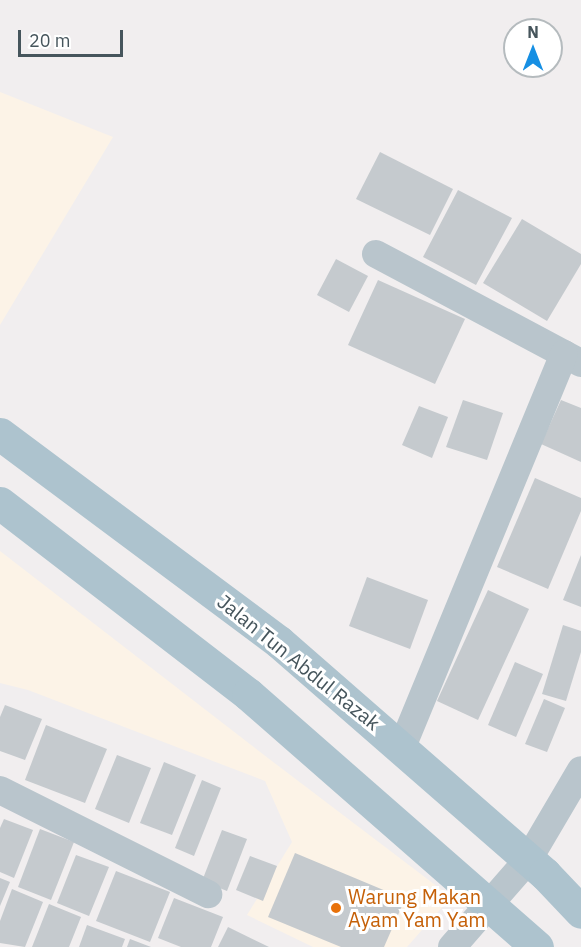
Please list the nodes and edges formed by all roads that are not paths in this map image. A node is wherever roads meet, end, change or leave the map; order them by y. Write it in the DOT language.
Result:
graph roads {
  1 [pos="376,254"];
  2 [pos="572,358"];
  3 [pos="0,434"];
  4 [pos="0,503"];
  5 [pos="402,747"];
  6 [pos="581,770"];
  7 [pos="0,790"];
  8 [pos="528,860"];
  9 [pos="208,894"];
  10 [pos="489,902"];
  11 [pos="581,912"];
  12 [pos="452,947"];
  13 [pos="537,947"];
  1 -- 2 [label="street"];
  2 -- 5 [label="street"];
  3 -- 5 [label="main road, Jalan Tun Abdul Razak"];
  4 -- 10 [label="main road"];
  5 -- 8 [label="main road, Jalan Tun Abdul Razak"];
  6 -- 8 [label="street"];
  7 -- 9 [label="street"];
  8 -- 10 [label="street"];
  8 -- 11 [label="main road, Jalan Tun Abdul Razak"];
  10 -- 12 [label="street"];
  10 -- 13 [label="main road"];
}
